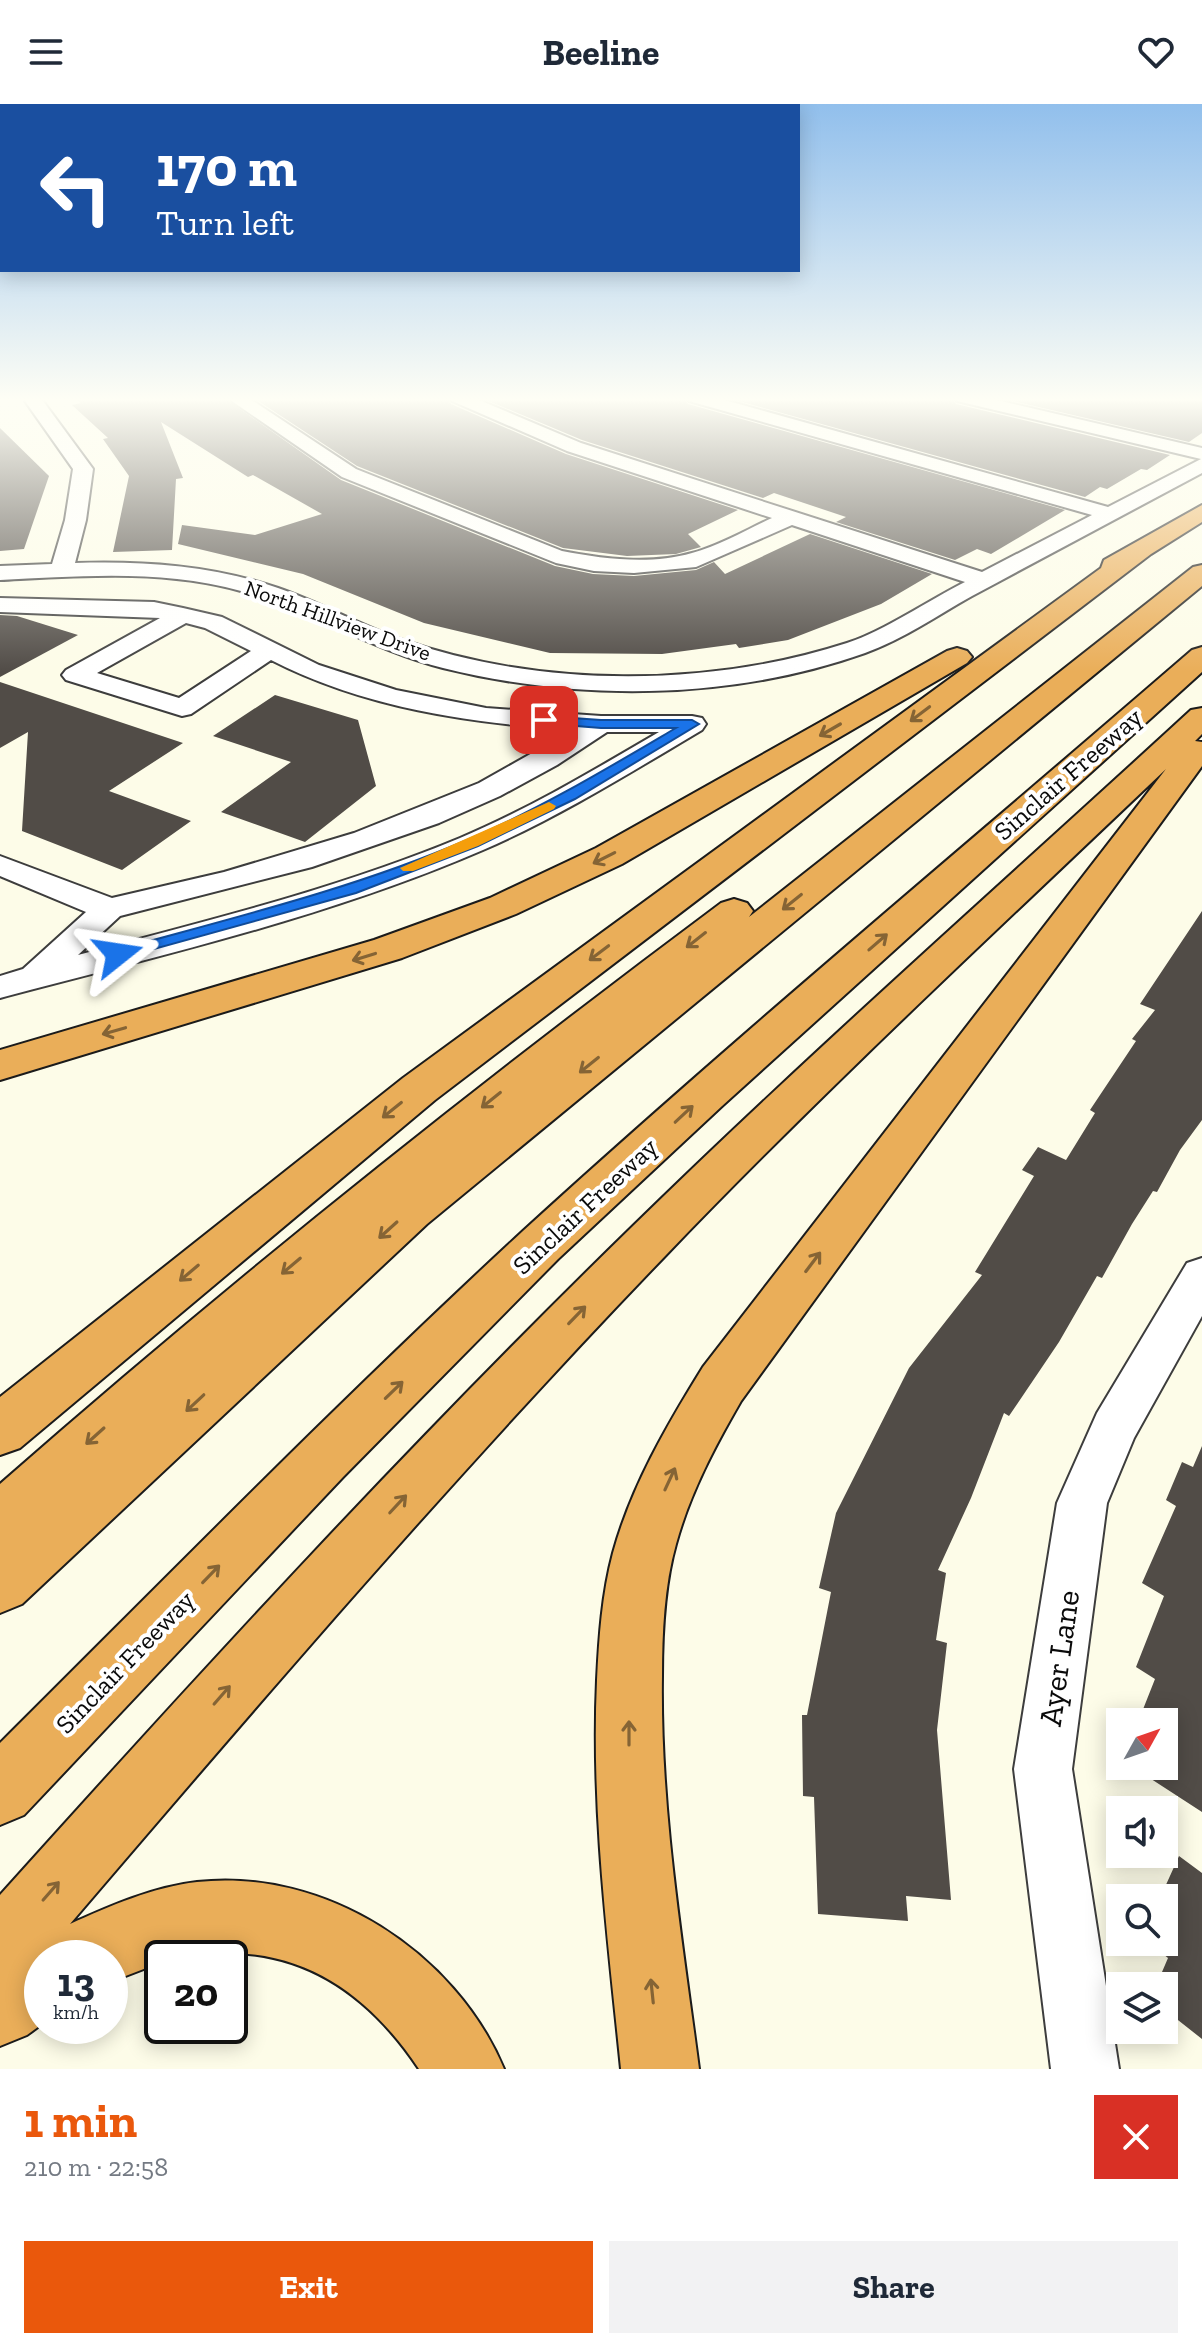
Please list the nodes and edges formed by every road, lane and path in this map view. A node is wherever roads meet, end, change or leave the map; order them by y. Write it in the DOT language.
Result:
graph roads {
  1 [pos="80,489"];
  2 [pos="388,489"];
  3 [pos="701,489"];
  4 [pos="1021,489"];
  5 [pos="1158,489"];
  6 [pos="1202,512"];
  7 [pos="1111,514"];
  8 [pos="790,518"];
  9 [pos="1140,551"];
  10 [pos="1202,551"];
  11 [pos="61,570"];
  12 [pos="0,573"];
  13 [pos="1202,573"];
  14 [pos="986,581"];
  15 [pos="0,605"];
  16 [pos="183,615"];
  17 [pos="269,650"];
  18 [pos="1202,656"];
  19 [pos="1202,717"];
  20 [pos="601,724"];
  21 [pos="1202,743"];
  22 [pos="0,865"];
  23 [pos="109,909"];
  24 [pos="16,983"];
  25 [pos="0,1065"];
  26 [pos="1202,1276"];
  27 [pos="0,1430"];
  28 [pos="0,1522"];
  29 [pos="0,1583"];
  30 [pos="0,1791"];
  31 [pos="119,1940"];
  32 [pos="0,1950"];
  33 [pos="24,1991"];
  34 [pos="0,2008"];
  35 [pos="465,2069"];
  36 [pos="660,2069"];
  37 [pos="1085,2069"];
  1 -- 11 [label="street"];
  2 -- 8 [label="street"];
  3 -- 8 [label="street"];
  4 -- 7 [label="street"];
  5 -- 7 [label="street, North Hillview Drive"];
  6 -- 9 [label="highway"];
  7 -- 14 [label="street, North Hillview Drive"];
  8 -- 14 [label="street"];
  9 -- 25 [label="highway, one-way"];
  9 -- 27 [label="highway, one-way"];
  10 -- 28 [label="highway, one-way"];
  11 -- 12 [label="street, North Hillview Drive"];
  11 -- 14 [label="street, North Hillview Drive"];
  13 -- 29 [label="highway, one-way"];
  15 -- 16 [label="street"];
  16 -- 17 [label="street"];
  16 -- 17 [label="street"];
  17 -- 20 [label="street"];
  30 -- 18 [label="highway, Sinclair Freeway, one-way"];
  32 -- 19 [label="highway, one-way"];
  20 -- 23 [label="street"];
  20 -- 24 [label="street"];
  36 -- 21 [label="highway, one-way"];
  22 -- 23 [label="street"];
  23 -- 24 [label="street"];
  26 -- 37 [label="street, Ayer Lane"];
  31 -- 35 [label="highway"];
  33 -- 34 [label="highway"];
}
